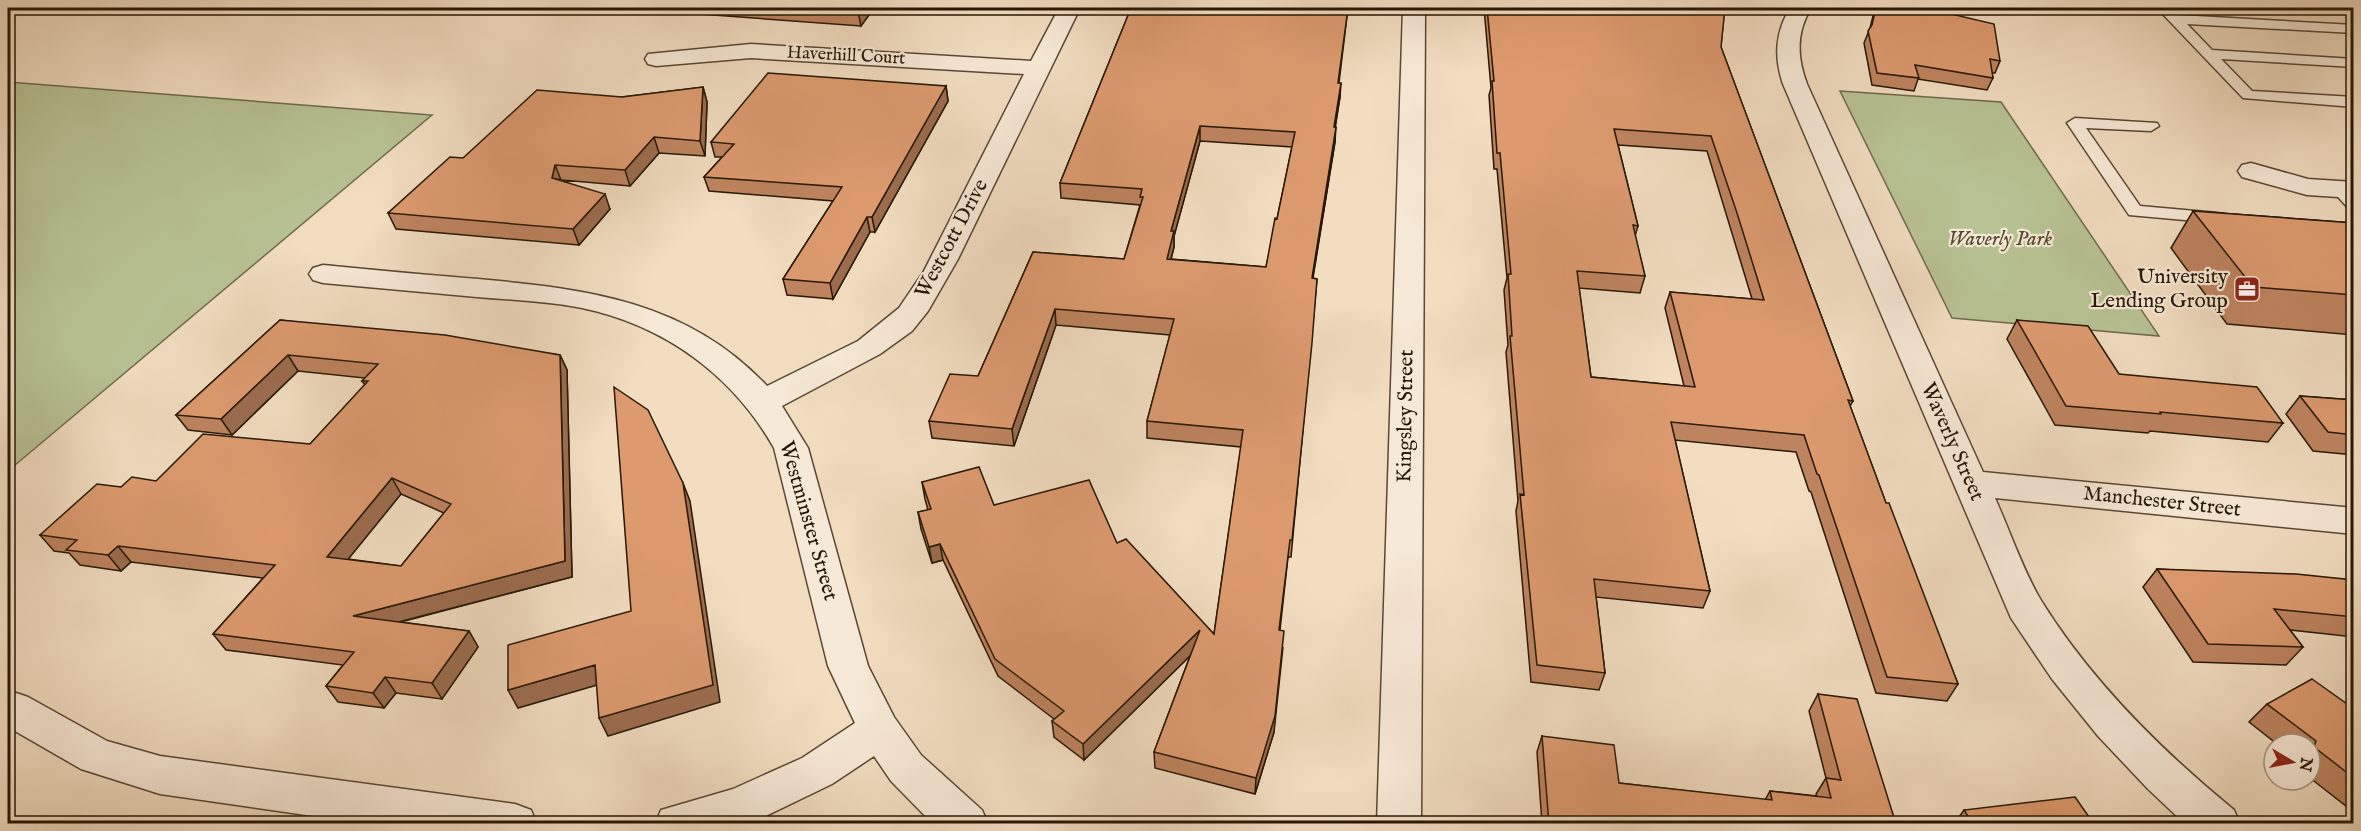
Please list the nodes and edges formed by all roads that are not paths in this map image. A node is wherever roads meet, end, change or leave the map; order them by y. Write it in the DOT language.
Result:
graph roads {
  1 [pos="1069,8"];
  2 [pos="1414,8"];
  3 [pos="1800,8"];
  4 [pos="2164,8"];
  5 [pos="2175,19"];
  6 [pos="2354,29"];
  7 [pos="2209,54"];
  8 [pos="656,58"];
  9 [pos="2354,63"];
  10 [pos="1036,68"];
  11 [pos="2354,102"];
  12 [pos="2151,126"];
  13 [pos="2251,171"];
  14 [pos="2349,195"];
  15 [pos="2238,219"];
  16 [pos="323,274"];
  17 [pos="762,402"];
  18 [pos="1970,483"];
  19 [pos="2354,520"];
  20 [pos="13,709"];
  21 [pos="879,730"];
  22 [pos="515,824"];
  23 [pos="677,824"];
  24 [pos="966,824"];
  25 [pos="1399,824"];
  26 [pos="2218,824"];
  1 -- 10 [label="street, Westcott Drive"];
  2 -- 25 [label="street, Kingsley Street"];
  3 -- 18 [label="street, Waverly Street"];
  4 -- 5 [label="lane"];
  5 -- 6 [label="lane"];
  5 -- 7 [label="lane"];
  7 -- 9 [label="lane"];
  7 -- 11 [label="lane"];
  8 -- 10 [label="street, Haverhill Court"];
  10 -- 17 [label="street, Westcott Drive"];
  12 -- 15 [label="lane"];
  13 -- 14 [label="street"];
  16 -- 17 [label="street, Westminster Street"];
  17 -- 21 [label="street, Westminster Street"];
  18 -- 19 [label="street, Manchester Street"];
  18 -- 26 [label="street, Waverly Street"];
  20 -- 22 [label="street"];
  21 -- 23 [label="street"];
  21 -- 24 [label="street, Westminster Street"];
}
